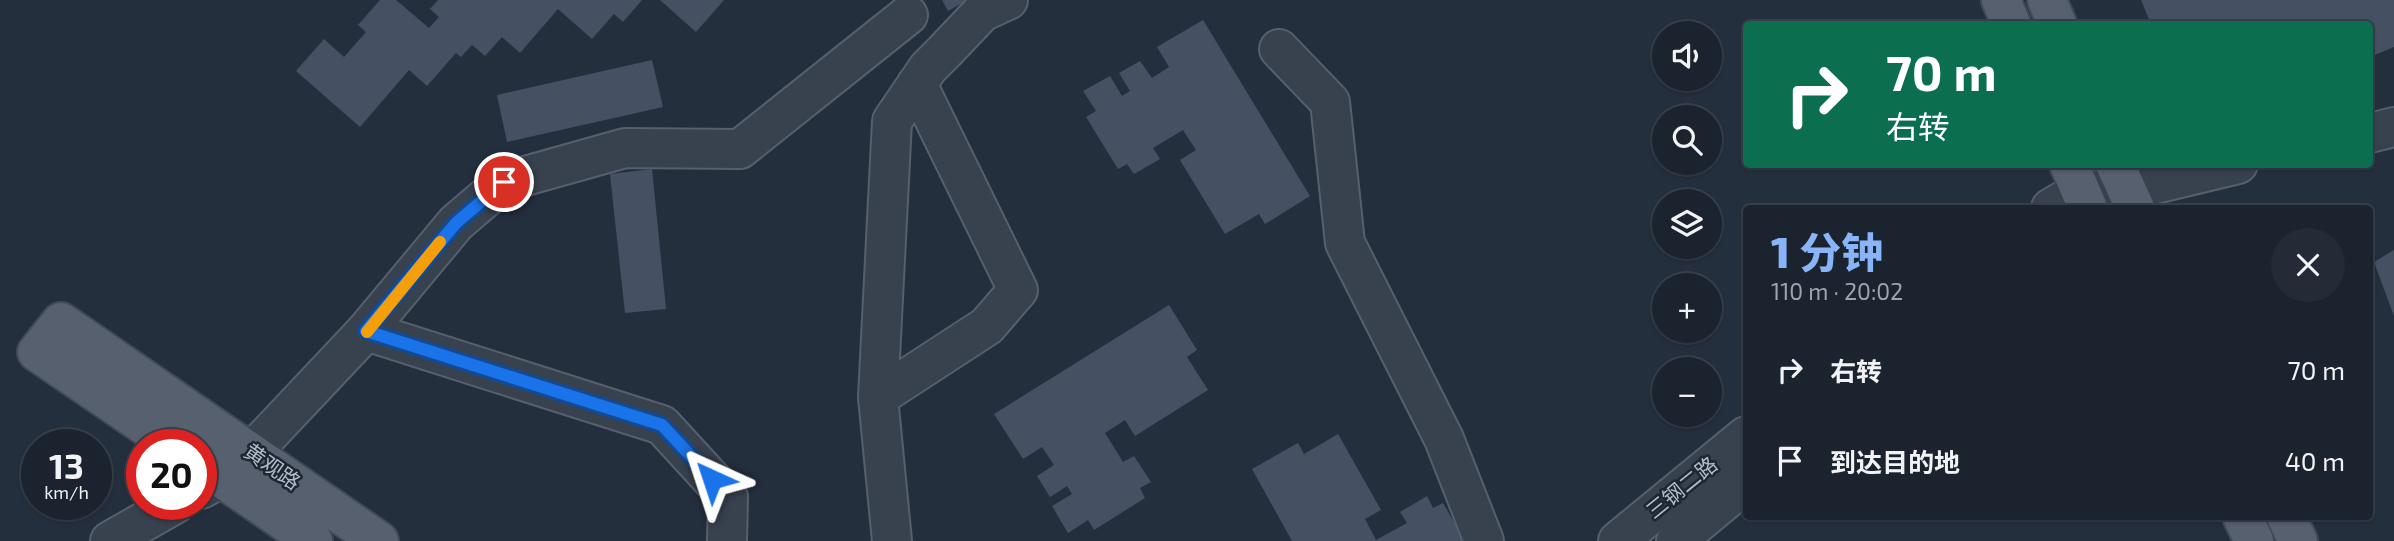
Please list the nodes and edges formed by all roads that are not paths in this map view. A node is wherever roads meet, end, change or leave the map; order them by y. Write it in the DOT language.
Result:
graph roads {
  1 [pos="1008,0"];
  2 [pos="2001,0"];
  3 [pos="2047,0"];
  4 [pos="895,8"];
  5 [pos="2010,21"];
  6 [pos="2056,21"];
  7 [pos="1279,49"];
  8 [pos="945,51"];
  9 [pos="917,84"];
  10 [pos="2394,127"];
  11 [pos="2373,132"];
  12 [pos="2219,168"];
  13 [pos="2097,193"];
  14 [pos="366,331"];
  15 [pos="878,397"];
  16 [pos="150,429"];
  17 [pos="216,429"];
  18 [pos="217,430"];
  19 [pos="1743,438"];
  20 [pos="251,453"];
  21 [pos="217,472"];
  22 [pos="217,482"];
  23 [pos="1743,485"];
  24 [pos="147,520"];
  25 [pos="2244,520"];
  26 [pos="2288,520"];
  27 [pos="110,541"];
  28 [pos="313,541"];
  29 [pos="379,541"];
  30 [pos="727,541"];
  31 [pos="892,541"];
  32 [pos="1484,541"];
  33 [pos="1618,541"];
  34 [pos="1676,541"];
  35 [pos="2254,541"];
  36 [pos="2298,541"];
  1 -- 8 [label="street"];
  2 -- 5 [label="main road"];
  3 -- 6 [label="main road"];
  4 -- 8 [label="street"];
  4 -- 14 [label="street"];
  7 -- 32 [label="street"];
  8 -- 9 [label="street"];
  9 -- 15 [label="street"];
  9 -- 15 [label="street"];
  10 -- 11 [label="street"];
  12 -- 13 [label="street"];
  14 -- 20 [label="street"];
  14 -- 30 [label="street"];
  15 -- 31 [label="street"];
  16 -- 17 [label="main road, 黄观路"];
  18 -- 20 [label="main road, 黄观路"];
  19 -- 33 [label="street, 三钢二路"];
  20 -- 21 [label="street"];
  20 -- 29 [label="main road, 黄观路"];
  22 -- 28 [label="main road, 黄观路"];
  23 -- 34 [label="street, 三钢二路"];
  24 -- 27 [label="street"];
  25 -- 35 [label="main road"];
  26 -- 36 [label="main road"];
}
